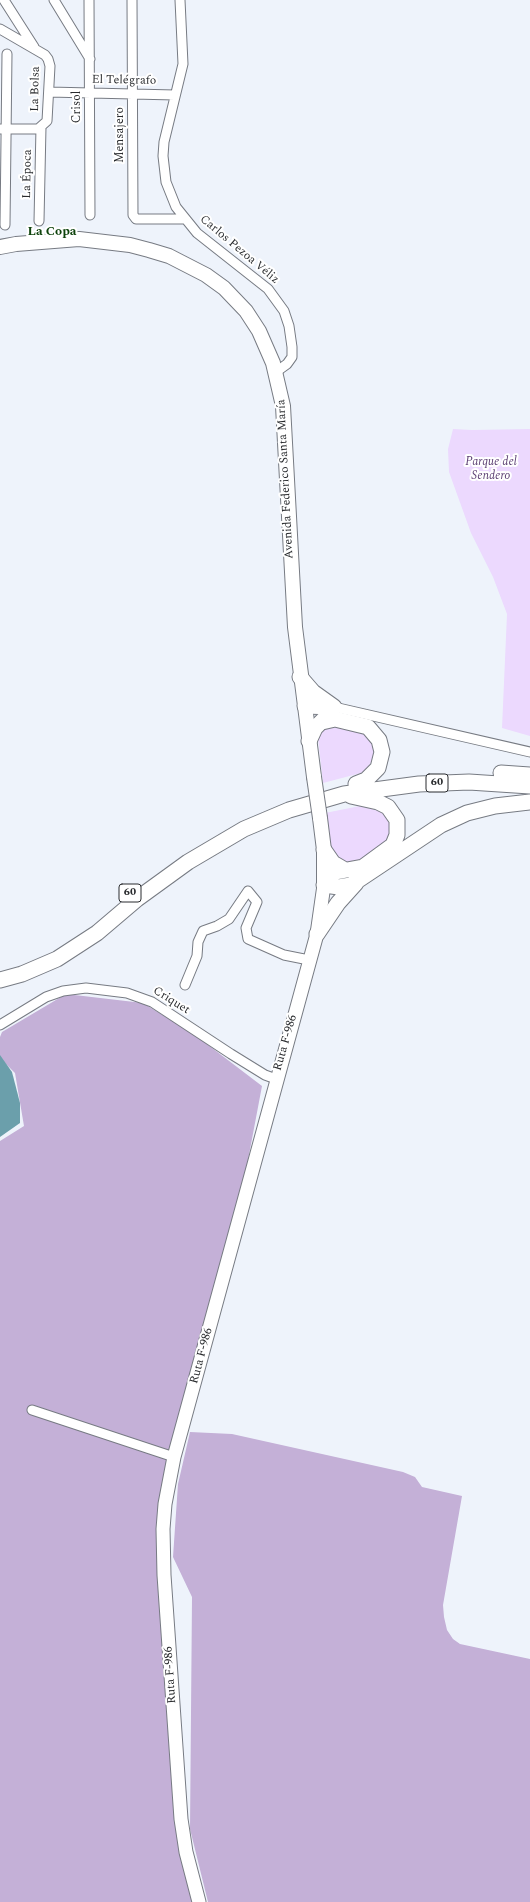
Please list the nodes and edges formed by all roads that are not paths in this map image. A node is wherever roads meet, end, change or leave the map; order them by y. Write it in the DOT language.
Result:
graph roads {
  1 [pos="4,0"];
  2 [pos="54,0"];
  3 [pos="89,0"];
  4 [pos="132,0"];
  5 [pos="180,0"];
  6 [pos="0,29"];
  7 [pos="34,48"];
  8 [pos="7,54"];
  9 [pos="90,59"];
  10 [pos="49,92"];
  11 [pos="90,92"];
  12 [pos="133,94"];
  13 [pos="175,94"];
  14 [pos="41,127"];
  15 [pos="4,129"];
  16 [pos="90,215"];
  17 [pos="185,219"];
  18 [pos="39,221"];
  19 [pos="5,225"];
  20 [pos="0,247"];
  21 [pos="276,374"];
  22 [pos="300,677"];
  23 [pos="304,706"];
  24 [pos="330,714"];
  25 [pos="310,741"];
  26 [pos="530,752"];
  27 [pos="530,775"];
  28 [pos="356,784"];
  29 [pos="530,786"];
  30 [pos="344,794"];
  31 [pos="530,802"];
  32 [pos="320,818"];
  33 [pos="324,850"];
  34 [pos="346,870"];
  35 [pos="361,878"];
  36 [pos="324,882"];
  37 [pos="317,934"];
  38 [pos="309,960"];
  39 [pos="0,972"];
  40 [pos="0,980"];
  41 [pos="185,985"];
  42 [pos="0,1025"];
  43 [pos="276,1079"];
  44 [pos="32,1410"];
  45 [pos="174,1457"];
  46 [pos="195,1888"];
  47 [pos="192,1902"];
  48 [pos="199,1902"];
  1 -- 7 [label="street"];
  2 -- 9 [label="street"];
  3 -- 9 [label="street, Crisol"];
  4 -- 12 [label="street, Mensajero"];
  5 -- 13 [label="street, Carlos Pezoa Véliz"];
  6 -- 7 [label="street, La Bolsa"];
  7 -- 10 [label="street, La Bolsa"];
  8 -- 15 [label="street"];
  9 -- 11 [label="street, Crisol"];
  10 -- 11 [label="street, El Telégrafo"];
  10 -- 14 [label="street, La Bolsa"];
  11 -- 12 [label="street, El Telégrafo"];
  11 -- 16 [label="street, Crisol"];
  12 -- 13 [label="street, El Telégrafo"];
  12 -- 17 [label="street, Mensajero"];
  13 -- 17 [label="street, Carlos Pezoa Véliz"];
  14 -- 15 [label="street"];
  14 -- 18 [label="street, La Época"];
  15 -- 19 [label="street"];
  17 -- 21 [label="street, Carlos Pezoa Véliz"];
  20 -- 21 [label="main road, Avenida Federico Santa María"];
  21 -- 22 [label="main road, Avenida Federico Santa María"];
  22 -- 23 [label="main road, Avenida Federico Santa María"];
  22 -- 24 [label="highway"];
  23 -- 24 [label="highway"];
  23 -- 25 [label="main road, Avenida Federico Santa María"];
  24 -- 25 [label="highway"];
  24 -- 26 [label="street"];
  24 -- 28 [label="highway"];
  25 -- 32 [label="main road, Avenida Federico Santa María, bridge"];
  27 -- 28 [label="highway, 60"];
  28 -- 39 [label="highway, 60"];
  29 -- 30 [label="highway, 60"];
  30 -- 34 [label="highway"];
  30 -- 40 [label="highway, 60"];
  31 -- 35 [label="highway"];
  32 -- 33 [label="main road, Ruta F-986"];
  33 -- 34 [label="highway"];
  33 -- 36 [label="main road, Ruta F-986"];
  34 -- 36 [label="highway"];
  35 -- 36 [label="highway"];
  35 -- 37 [label="highway"];
  36 -- 37 [label="main road, Ruta F-986"];
  37 -- 38 [label="main road, Ruta F-986"];
  38 -- 41 [label="street"];
  38 -- 43 [label="main road, Ruta F-986"];
  42 -- 43 [label="street, Criquet"];
  43 -- 45 [label="main road, Ruta F-986"];
  44 -- 45 [label="street"];
  45 -- 46 [label="main road, Ruta F-986"];
  46 -- 47 [label="street"];
  46 -- 48 [label="main road, Ruta F-986"];
}
